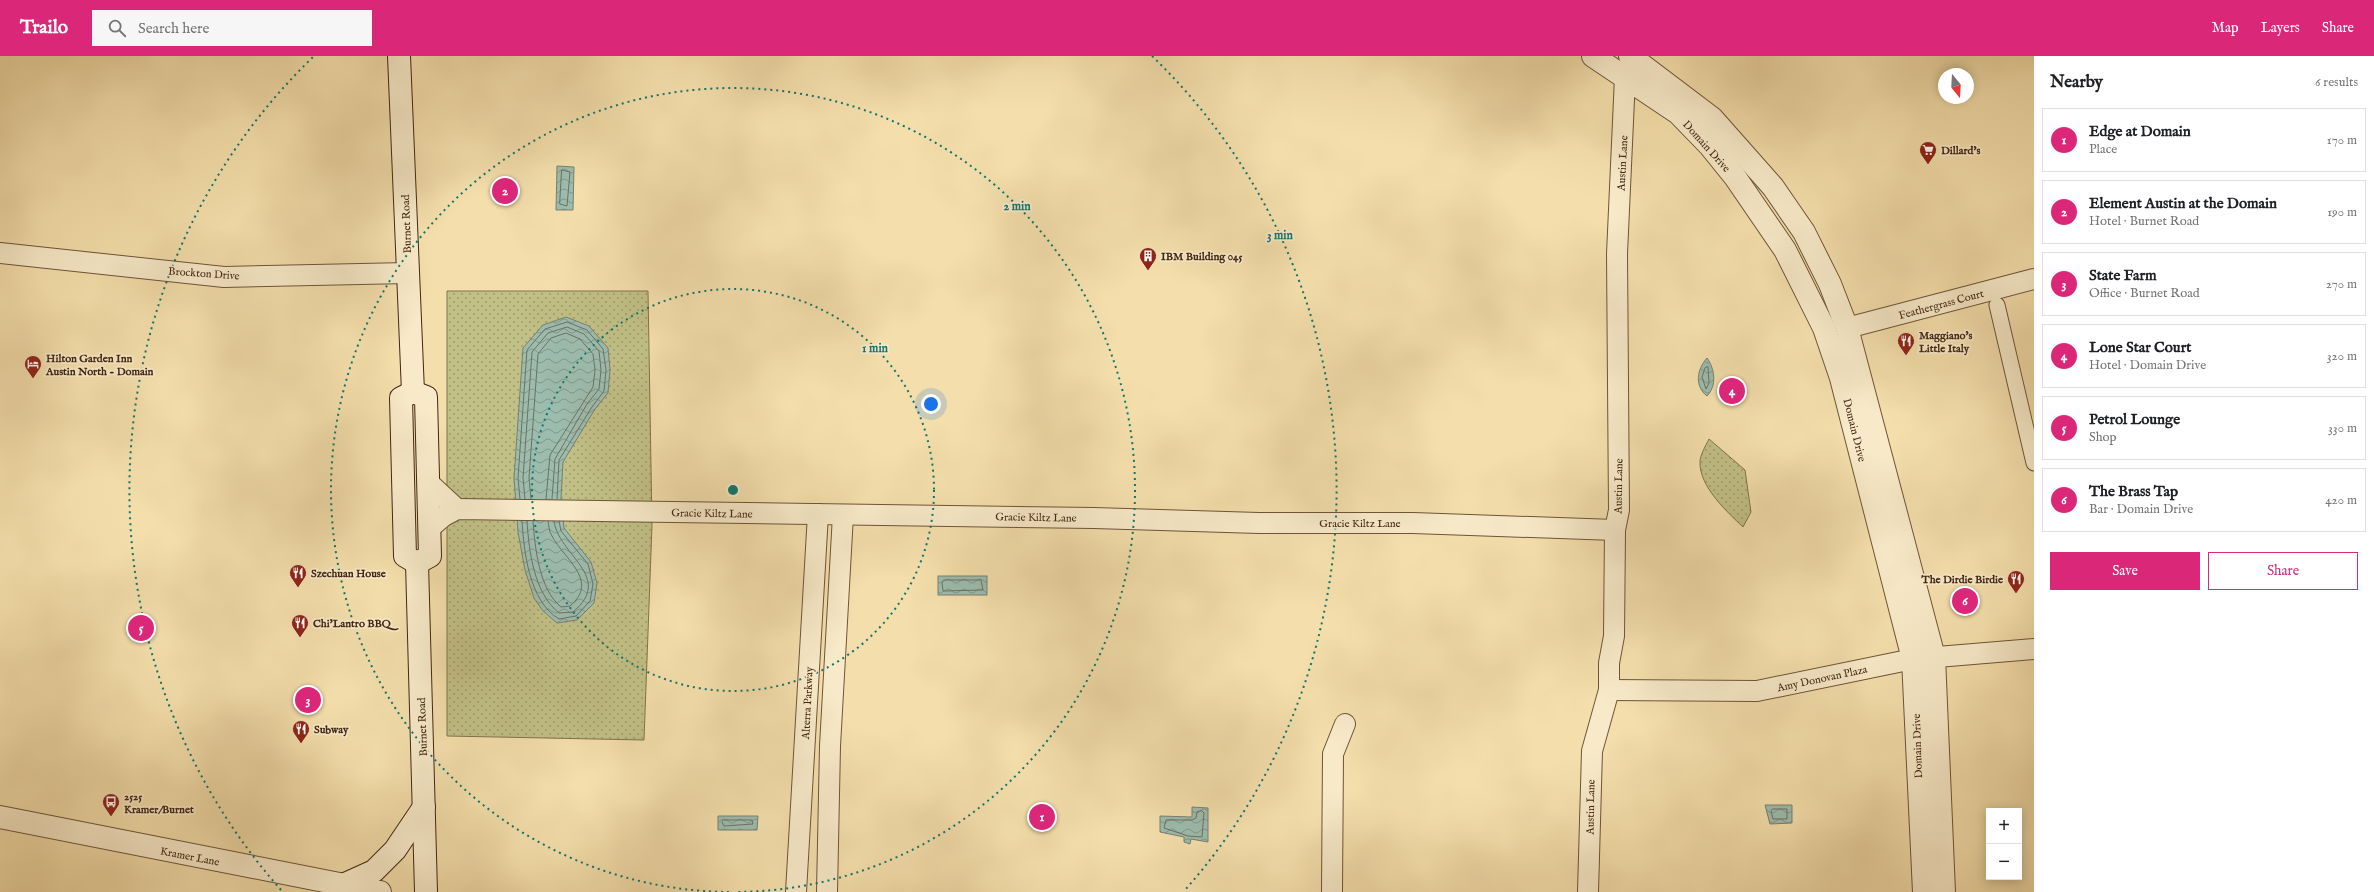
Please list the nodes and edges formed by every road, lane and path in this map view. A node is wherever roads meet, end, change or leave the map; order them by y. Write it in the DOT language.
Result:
graph roads {
  1 [pos="399,56"];
  2 [pos="1593,56"];
  3 [pos="1632,63"];
  4 [pos="1704,125"];
  5 [pos="1748,195"];
  6 [pos="0,253"];
  7 [pos="408,272"];
  8 [pos="2034,279"];
  9 [pos="1997,305"];
  10 [pos="1847,328"];
  11 [pos="413,392"];
  12 [pos="2034,463"];
  13 [pos="429,483"];
  14 [pos="457,509"];
  15 [pos="818,514"];
  16 [pos="843,515"];
  17 [pos="430,528"];
  18 [pos="1615,530"];
  19 [pos="417,563"];
  20 [pos="2034,650"];
  21 [pos="1934,657"];
  22 [pos="1913,659"];
  23 [pos="1609,690"];
  24 [pos="1345,724"];
  25 [pos="424,807"];
  26 [pos="0,817"];
  27 [pos="343,885"];
  28 [pos="380,892"];
  29 [pos="426,892"];
  30 [pos="796,892"];
  31 [pos="826,892"];
  32 [pos="1332,892"];
  33 [pos="1588,892"];
  34 [pos="1924,892"];
  35 [pos="1944,892"];
  1 -- 7 [label="street, Burnet Road"];
  2 -- 3 [label="street, Domain Drive"];
  3 -- 4 [label="street, Domain Drive"];
  3 -- 18 [label="street, Austin Lane"];
  4 -- 5 [label="street, Domain Drive"];
  4 -- 10 [label="street, Domain Drive"];
  5 -- 10 [label="street"];
  5 -- 22 [label="street, Domain Drive"];
  6 -- 7 [label="street, Brockton Drive"];
  7 -- 11 [label="street, Burnet Road"];
  8 -- 10 [label="street, Feathergrass Court"];
  9 -- 12 [label="street"];
  10 -- 21 [label="street, Domain Drive"];
  11 -- 13 [label="street"];
  11 -- 19 [label="street"];
  13 -- 14 [label="street"];
  13 -- 17 [label="street"];
  14 -- 15 [label="street, Gracie Kiltz Lane"];
  14 -- 17 [label="street"];
  15 -- 16 [label="street, Gracie Kiltz Lane"];
  15 -- 30 [label="street, Alterra Parkway"];
  16 -- 18 [label="street, Gracie Kiltz Lane"];
  16 -- 31 [label="street"];
  17 -- 19 [label="street"];
  18 -- 23 [label="street, Austin Lane"];
  19 -- 25 [label="street, Burnet Road"];
  20 -- 21 [label="street, Amy Donovan Plaza"];
  21 -- 22 [label="street, Amy Donovan Plaza"];
  21 -- 35 [label="street, Domain Drive"];
  22 -- 23 [label="street, Amy Donovan Plaza"];
  22 -- 34 [label="street, Domain Drive"];
  23 -- 33 [label="street, Austin Lane"];
  24 -- 32 [label="street"];
  25 -- 27 [label="street"];
  25 -- 29 [label="street, Burnet Road"];
  26 -- 27 [label="street, Kramer Lane"];
  27 -- 28 [label="street, Kramer Lane"];
}
